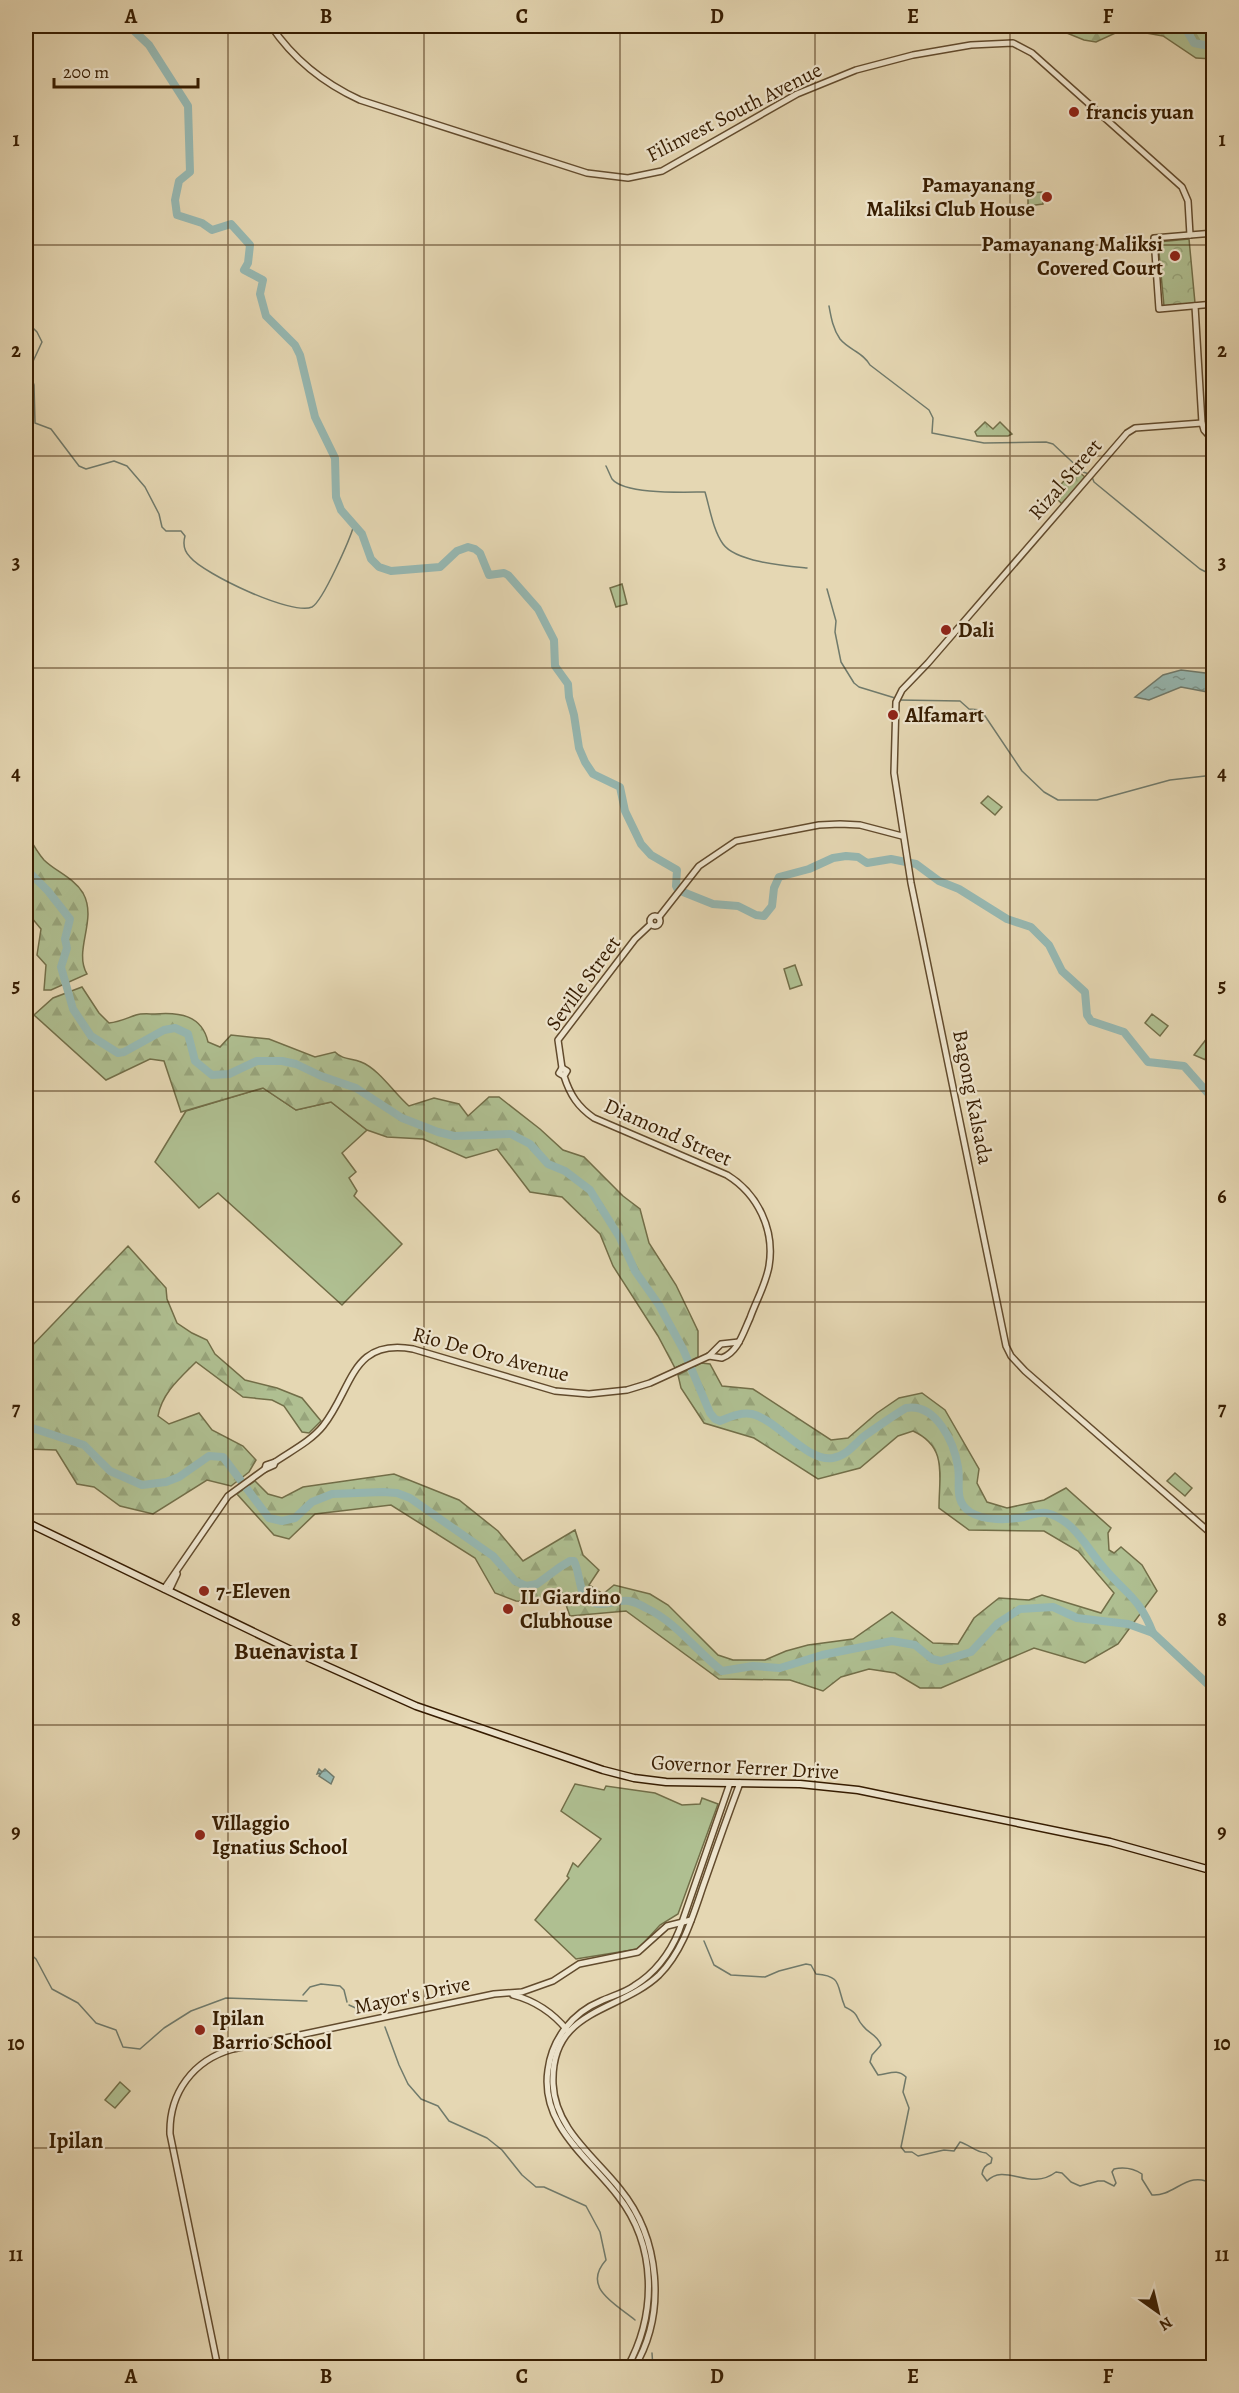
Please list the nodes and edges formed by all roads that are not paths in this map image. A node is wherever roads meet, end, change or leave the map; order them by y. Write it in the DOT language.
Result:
graph roads {
  1 [pos="271,26"];
  2 [pos="1214,232"];
  3 [pos="1190,235"];
  4 [pos="1214,304"];
  5 [pos="1195,306"];
  6 [pos="1202,423"];
  7 [pos="1214,441"];
  8 [pos="978,605"];
  9 [pos="902,836"];
  10 [pos="564,1076"];
  11 [pos="739,1342"];
  12 [pos="709,1356"];
  13 [pos="26,1522"];
  14 [pos="1214,1536"];
  15 [pos="167,1590"];
  16 [pos="730,1783"];
  17 [pos="740,1783"];
  18 [pos="1214,1871"];
  19 [pos="691,1920"];
  20 [pos="681,1921"];
  21 [pos="509,1994"];
  22 [pos="567,2030"];
  23 [pos="218,2367"];
  24 [pos="627,2367"];
  25 [pos="634,2367"];
  1 -- 3 [label="street, Filinvest South Avenue"];
  2 -- 3 [label="street"];
  3 -- 5 [label="street"];
  4 -- 5 [label="street"];
  5 -- 6 [label="street"];
  6 -- 7 [label="street"];
  6 -- 8 [label="street, Rizal Street"];
  8 -- 9 [label="street, Bagong Kalsada"];
  9 -- 10 [label="street, Seville Street"];
  9 -- 14 [label="street, Bagong Kalsada"];
  10 -- 11 [label="street, Diamond Street"];
  11 -- 12 [label="street, Rio De Oro Avenue"];
  11 -- 12 [label="street, Rio De Oro Avenue"];
  12 -- 15 [label="street, Rio De Oro Avenue"];
  13 -- 15 [label="main road, Governor Ferrer Drive"];
  15 -- 16 [label="main road, Governor Ferrer Drive"];
  16 -- 17 [label="main road, Governor Ferrer Drive"];
  16 -- 20 [label="street"];
  17 -- 18 [label="main road, Governor Ferrer Drive"];
  17 -- 19 [label="street"];
  19 -- 20 [label="street, Mayor's Drive"];
  19 -- 22 [label="street"];
  20 -- 21 [label="street, Mayor's Drive"];
  20 -- 22 [label="street"];
  21 -- 22 [label="street"];
  21 -- 23 [label="street, Mayor's Drive"];
  22 -- 24 [label="street"];
  22 -- 25 [label="street"];
}
